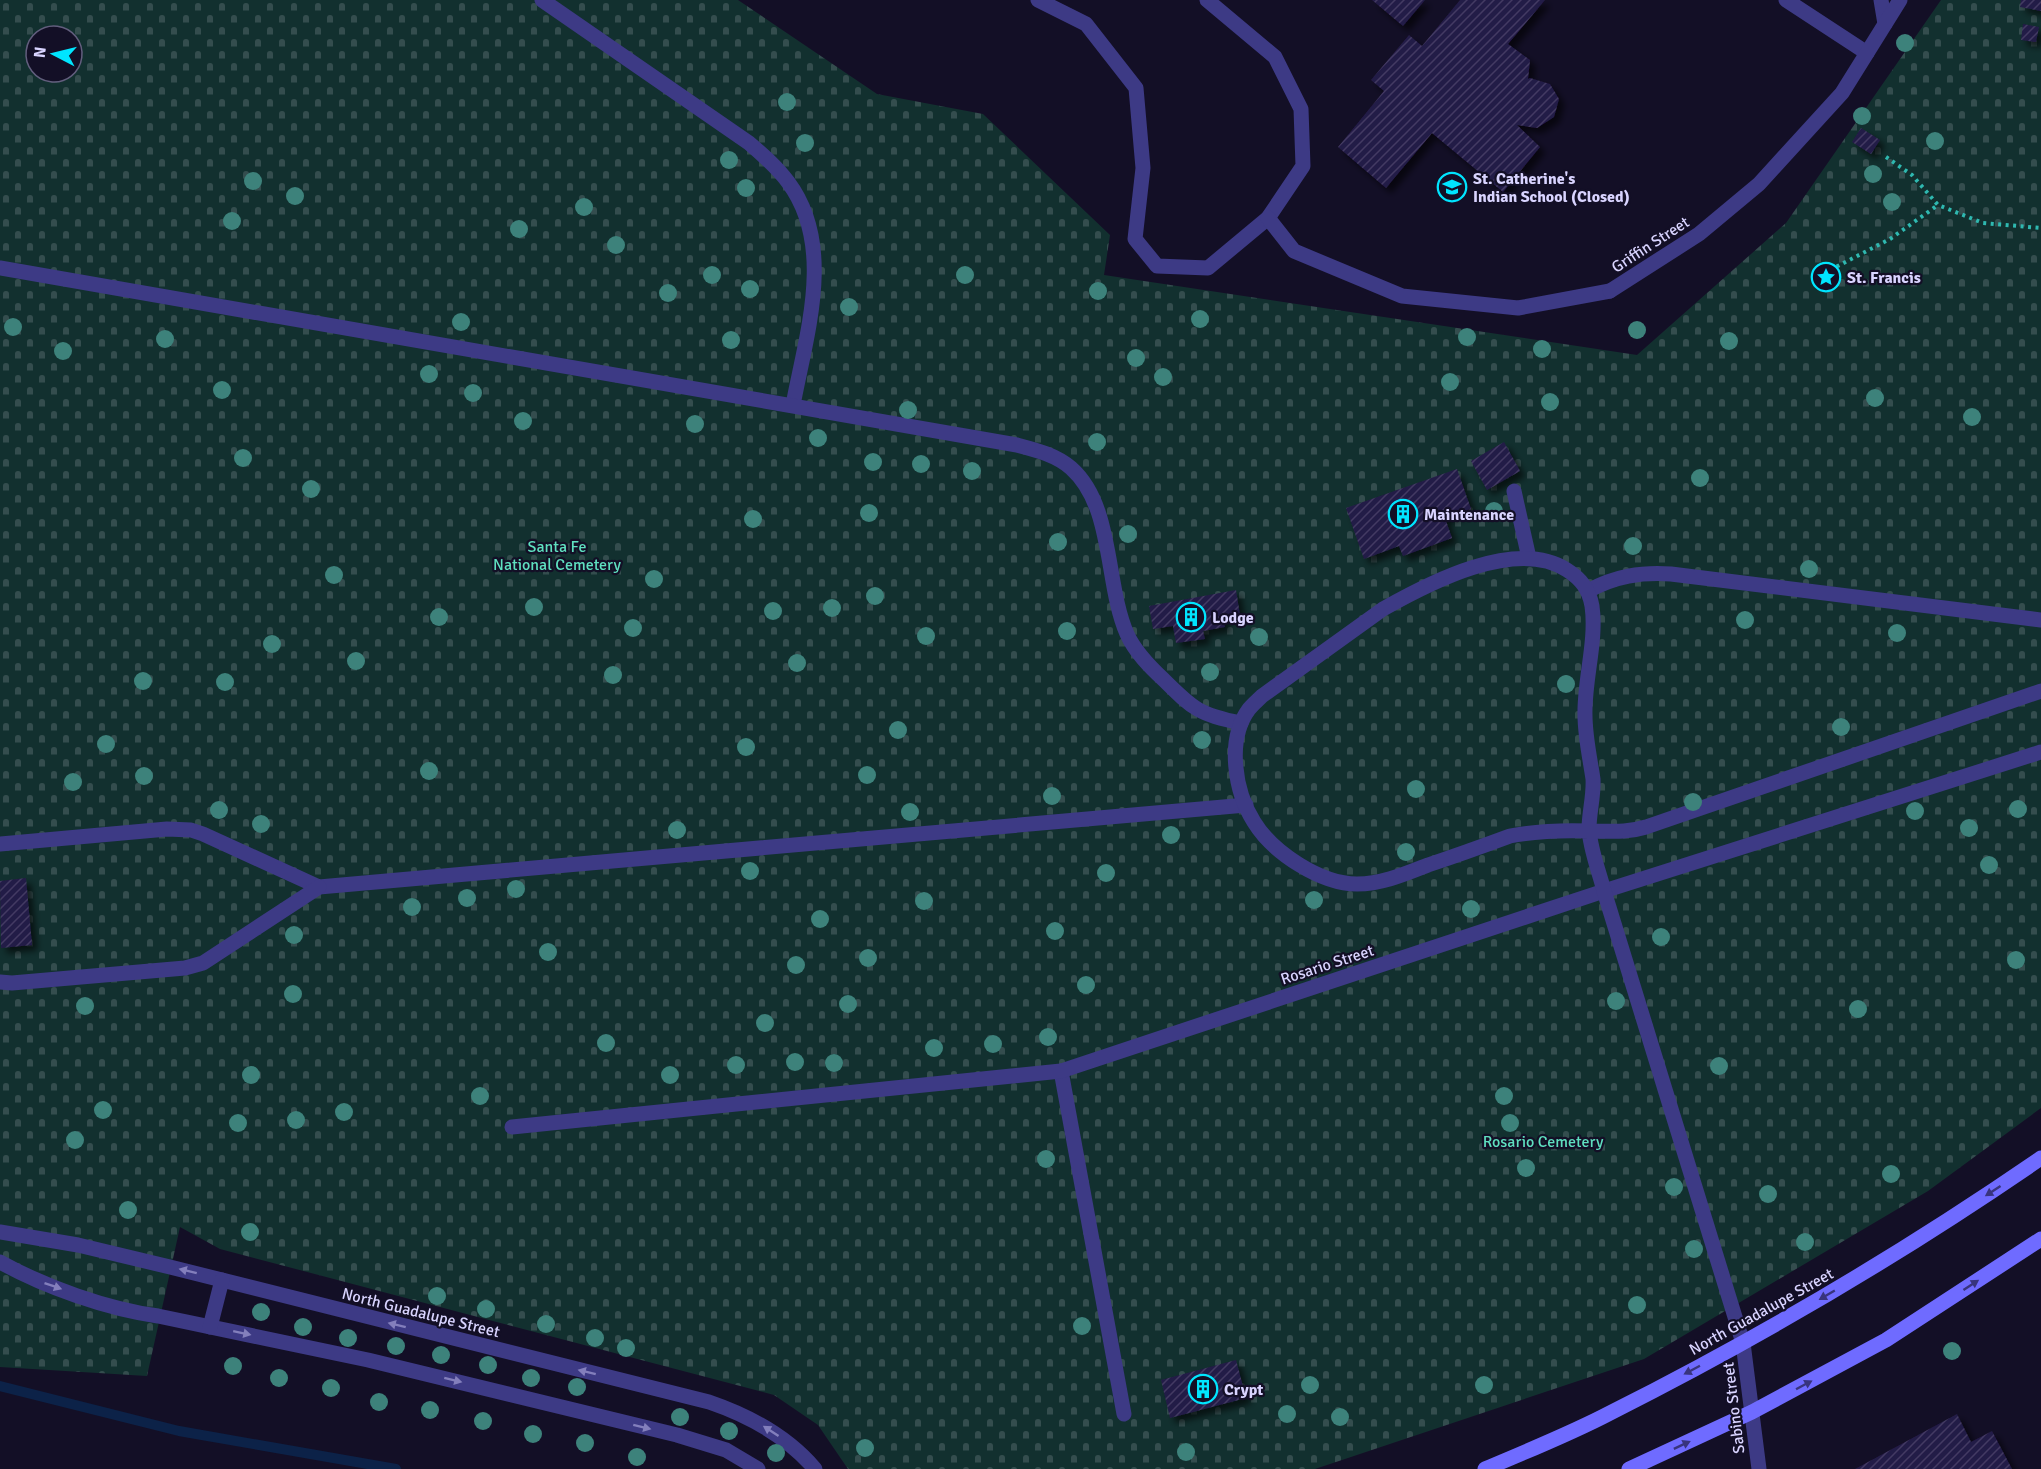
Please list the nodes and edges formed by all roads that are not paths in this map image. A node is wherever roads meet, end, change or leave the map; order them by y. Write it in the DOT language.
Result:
graph roads {
  1 [pos="542,0"];
  2 [pos="1038,0"];
  3 [pos="1207,0"];
  4 [pos="1786,0"];
  5 [pos="1881,0"];
  6 [pos="1900,0"];
  7 [pos="1885,24"];
  8 [pos="1867,53"];
  9 [pos="1268,218"];
  10 [pos="0,268"];
  11 [pos="793,405"];
  12 [pos="1514,491"];
  13 [pos="1529,558"];
  14 [pos="1588,591"];
  15 [pos="2041,620"];
  16 [pos="2041,691"];
  17 [pos="1241,723"];
  18 [pos="2041,752"];
  19 [pos="1246,804"];
  20 [pos="1589,831"];
  21 [pos="0,844"];
  22 [pos="319,887"];
  23 [pos="1604,891"];
  24 [pos="0,982"];
  25 [pos="1061,1071"];
  26 [pos="512,1127"];
  27 [pos="2041,1158"];
  28 [pos="0,1232"];
  29 [pos="2041,1239"];
  30 [pos="0,1262"];
  31 [pos="222,1280"];
  32 [pos="210,1327"];
  33 [pos="1743,1342"];
  34 [pos="1752,1412"];
  35 [pos="1124,1414"];
  36 [pos="758,1469"];
  37 [pos="815,1469"];
  38 [pos="1485,1469"];
  39 [pos="1629,1469"];
  40 [pos="1759,1469"];
  1 -- 11 [label="street"];
  2 -- 9 [label="street"];
  3 -- 9 [label="street"];
  4 -- 8 [label="street"];
  5 -- 7 [label="street"];
  6 -- 7 [label="street, Griffin Street"];
  7 -- 8 [label="street, Griffin Street"];
  8 -- 9 [label="street, Griffin Street"];
  10 -- 11 [label="street"];
  11 -- 17 [label="street"];
  12 -- 13 [label="street"];
  13 -- 14 [label="street"];
  13 -- 17 [label="street"];
  14 -- 15 [label="street"];
  14 -- 20 [label="street, Sabino Street"];
  16 -- 20 [label="street"];
  17 -- 19 [label="street"];
  18 -- 23 [label="street, Rosario Street"];
  19 -- 20 [label="street"];
  19 -- 22 [label="street"];
  20 -- 23 [label="street, Sabino Street"];
  21 -- 22 [label="street"];
  22 -- 24 [label="street"];
  23 -- 25 [label="street, Rosario Street"];
  23 -- 33 [label="street, Sabino Street"];
  25 -- 26 [label="street, Rosario Street"];
  25 -- 35 [label="street"];
  27 -- 33 [label="main road, North Guadalupe Street, one-way"];
  31 -- 28 [label="street, North Guadalupe Street, one-way"];
  34 -- 29 [label="main road, one-way"];
  30 -- 32 [label="street, one-way"];
  31 -- 32 [label="street"];
  37 -- 31 [label="street, North Guadalupe Street, one-way"];
  32 -- 36 [label="street, one-way"];
  33 -- 34 [label="street, Sabino Street"];
  33 -- 38 [label="main road, North Guadalupe Street, one-way"];
  39 -- 34 [label="main road, one-way"];
  34 -- 40 [label="street, Sabino Street"];
}
